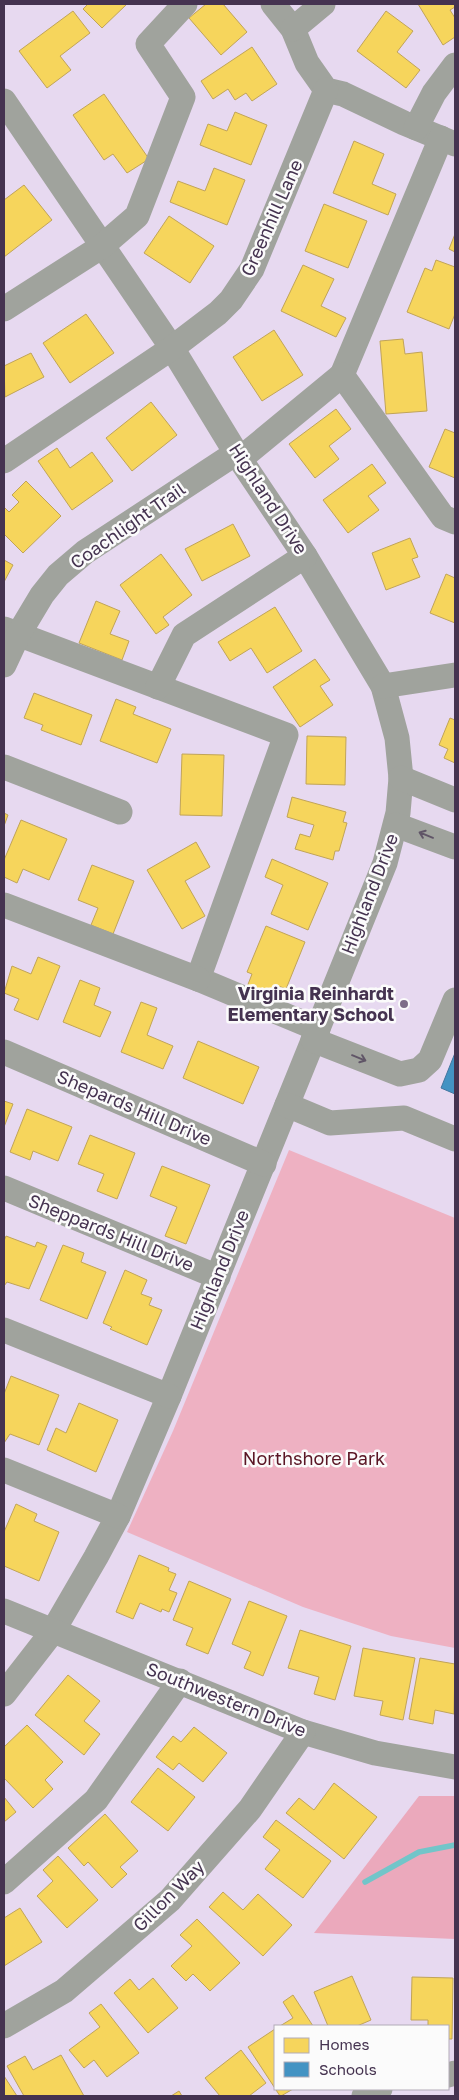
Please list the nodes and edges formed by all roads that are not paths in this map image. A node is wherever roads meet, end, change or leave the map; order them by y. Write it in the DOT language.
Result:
graph roads {
  1 [pos="185,4"];
  2 [pos="274,4"];
  3 [pos="323,4"];
  4 [pos="293,29"];
  5 [pos="455,65"];
  6 [pos="326,90"];
  7 [pos="4,101"];
  8 [pos="416,128"];
  9 [pos="448,141"];
  10 [pos="101,247"];
  11 [pos="4,309"];
  12 [pos="172,348"];
  13 [pos="342,375"];
  14 [pos="238,456"];
  15 [pos="4,461"];
  16 [pos="455,522"];
  17 [pos="305,556"];
  18 [pos="11,632"];
  19 [pos="4,665"];
  20 [pos="455,675"];
  21 [pos="383,686"];
  22 [pos="158,687"];
  23 [pos="4,767"];
  24 [pos="401,778"];
  25 [pos="455,800"];
  26 [pos="120,812"];
  27 [pos="396,825"];
  28 [pos="455,847"];
  29 [pos="4,905"];
  30 [pos="198,979"];
  31 [pos="455,1000"];
  32 [pos="316,1034"];
  33 [pos="4,1052"];
  34 [pos="287,1105"];
  35 [pos="455,1139"];
  36 [pos="264,1164"];
  37 [pos="4,1188"];
  38 [pos="218,1277"];
  39 [pos="4,1330"];
  40 [pos="169,1396"];
  41 [pos="4,1470"];
  42 [pos="118,1516"];
  43 [pos="4,1611"];
  44 [pos="53,1631"];
  45 [pos="180,1681"];
  46 [pos="4,1694"];
  47 [pos="303,1732"];
  48 [pos="455,1767"];
  49 [pos="4,1882"];
  50 [pos="4,2026"];
  51 [pos="378,2090"];
  52 [pos="364,2096"];
  1 -- 10 [label="street"];
  2 -- 4 [label="street"];
  3 -- 4 [label="street"];
  4 -- 6 [label="street"];
  5 -- 8 [label="street"];
  6 -- 8 [label="street"];
  6 -- 12 [label="street, Greenhill Lane"];
  7 -- 10 [label="street, Highland Drive"];
  8 -- 9 [label="street"];
  9 -- 13 [label="street"];
  10 -- 11 [label="street"];
  10 -- 12 [label="street, Highland Drive"];
  12 -- 14 [label="street, Highland Drive"];
  12 -- 15 [label="street, Greenhill Lane"];
  13 -- 14 [label="street, Coachlight Trail"];
  13 -- 16 [label="street"];
  14 -- 17 [label="street, Highland Drive"];
  14 -- 18 [label="street, Coachlight Trail"];
  17 -- 21 [label="street, Highland Drive"];
  17 -- 22 [label="street"];
  18 -- 19 [label="street, Coachlight Trail"];
  18 -- 22 [label="street"];
  20 -- 21 [label="street"];
  21 -- 24 [label="street, Highland Drive"];
  22 -- 30 [label="street"];
  23 -- 26 [label="street"];
  24 -- 25 [label="street"];
  24 -- 27 [label="street, Highland Drive"];
  28 -- 27 [label="street, one-way"];
  27 -- 32 [label="street, Highland Drive"];
  29 -- 30 [label="street"];
  30 -- 32 [label="street"];
  32 -- 31 [label="street, one-way"];
  32 -- 34 [label="street, Highland Drive"];
  33 -- 36 [label="street, Shepards Hill Drive"];
  34 -- 35 [label="street"];
  34 -- 36 [label="street, Highland Drive"];
  36 -- 38 [label="street, Highland Drive"];
  37 -- 38 [label="street, Sheppards Hill Drive"];
  38 -- 40 [label="street, Highland Drive"];
  39 -- 40 [label="street"];
  40 -- 42 [label="street, Highland Drive"];
  41 -- 42 [label="street"];
  42 -- 44 [label="street, Highland Drive"];
  43 -- 44 [label="street, Southwestern Drive"];
  44 -- 45 [label="street, Southwestern Drive"];
  44 -- 46 [label="street, Highland Drive"];
  45 -- 47 [label="street, Southwestern Drive"];
  45 -- 49 [label="street"];
  47 -- 48 [label="street, Southwestern Drive"];
  47 -- 50 [label="street, Gillon Way"];
  51 -- 52 [label="street"];
}
